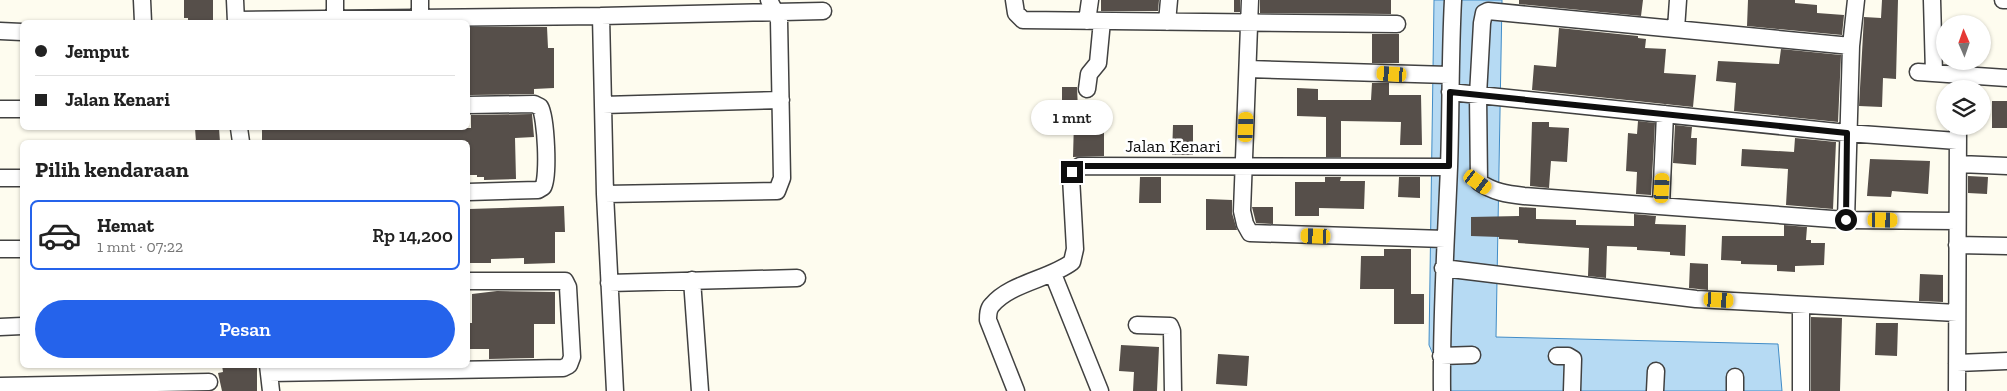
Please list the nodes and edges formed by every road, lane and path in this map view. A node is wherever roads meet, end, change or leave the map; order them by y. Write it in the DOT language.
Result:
graph roads {
  1 [pos="142,0"];
  2 [pos="235,0"];
  3 [pos="335,0"];
  4 [pos="420,0"];
  5 [pos="1014,0"];
  6 [pos="1090,0"];
  7 [pos="1169,0"];
  8 [pos="1250,0"];
  9 [pos="1453,0"];
  10 [pos="1678,0"];
  11 [pos="1856,0"];
  12 [pos="1932,0"];
  13 [pos="2003,0"];
  14 [pos="2007,0"];
  15 [pos="772,6"];
  16 [pos="506,8"];
  17 [pos="823,11"];
  18 [pos="601,16"];
  19 [pos="420,17"];
  20 [pos="335,18"];
  21 [pos="143,20"];
  22 [pos="236,20"];
  23 [pos="269,20"];
  24 [pos="1095,21"];
  25 [pos="1168,22"];
  26 [pos="1249,23"];
  27 [pos="1396,24"];
  28 [pos="1676,29"];
  29 [pos="0,31"];
  30 [pos="20,32"];
  31 [pos="1851,46"];
  32 [pos="1248,69"];
  33 [pos="1918,72"];
  34 [pos="1934,73"];
  35 [pos="1449,75"];
  36 [pos="2007,78"];
  37 [pos="1956,80"];
  38 [pos="1984,80"];
  39 [pos="1087,89"];
  40 [pos="1451,92"];
  41 [pos="1475,95"];
  42 [pos="781,100"];
  43 [pos="470,105"];
  44 [pos="603,105"];
  45 [pos="0,109"];
  46 [pos="20,109"];
  47 [pos="1665,114"];
  48 [pos="1847,133"];
  49 [pos="1936,133"];
  50 [pos="1958,135"];
  51 [pos="1958,164"];
  52 [pos="1245,166"];
  53 [pos="1449,166"];
  54 [pos="2007,166"];
  55 [pos="0,178"];
  56 [pos="20,178"];
  57 [pos="470,192"];
  58 [pos="605,194"];
  59 [pos="1661,206"];
  60 [pos="1846,220"];
  61 [pos="1957,221"];
  62 [pos="1445,239"];
  63 [pos="1957,245"];
  64 [pos="2007,246"];
  65 [pos="0,249"];
  66 [pos="20,249"];
  67 [pos="1454,270"];
  68 [pos="1053,274"];
  69 [pos="797,278"];
  70 [pos="692,280"];
  71 [pos="470,281"];
  72 [pos="609,283"];
  73 [pos="1801,304"];
  74 [pos="1957,313"];
  75 [pos="1137,325"];
  76 [pos="0,326"];
  77 [pos="20,326"];
  78 [pos="1557,356"];
  79 [pos="2007,361"];
  80 [pos="1957,363"];
  81 [pos="268,369"];
  82 [pos="1656,371"];
  83 [pos="209,382"];
  84 [pos="0,386"];
  85 [pos="271,391"];
  86 [pos="615,391"];
  87 [pos="700,391"];
  88 [pos="1016,391"];
  89 [pos="1100,391"];
  90 [pos="1173,391"];
  91 [pos="1442,391"];
  92 [pos="1572,391"];
  93 [pos="1655,391"];
  94 [pos="1801,391"];
  95 [pos="1957,391"];
  1 -- 21 [label="street"];
  2 -- 22 [label="street"];
  3 -- 20 [label="street"];
  4 -- 19 [label="street"];
  5 -- 24 [label="street"];
  6 -- 24 [label="street"];
  7 -- 25 [label="street"];
  8 -- 26 [label="street"];
  9 -- 35 [label="street"];
  10 -- 28 [label="street"];
  11 -- 31 [label="street"];
  12 -- 34 [label="street"];
  13 -- 14 [label="street"];
  15 -- 17 [label="street"];
  15 -- 18 [label="street"];
  15 -- 42 [label="street"];
  16 -- 18 [label="street"];
  16 -- 19 [label="street"];
  18 -- 44 [label="street"];
  19 -- 20 [label="street"];
  20 -- 23 [label="street"];
  24 -- 25 [label="street"];
  24 -- 39 [label="street"];
  25 -- 26 [label="street"];
  26 -- 27 [label="street"];
  26 -- 32 [label="street"];
  28 -- 31 [label="street"];
  28 -- 41 [label="street"];
  29 -- 30 [label="street"];
  31 -- 48 [label="street"];
  32 -- 35 [label="street"];
  32 -- 52 [label="street"];
  33 -- 34 [label="street"];
  34 -- 37 [label="street"];
  35 -- 40 [label="street"];
  36 -- 38 [label="street"];
  40 -- 41 [label="street"];
  40 -- 53 [label="street"];
  41 -- 47 [label="street"];
  41 -- 59 [label="street"];
  42 -- 44 [label="street"];
  42 -- 58 [label="street"];
  43 -- 57 [label="street"];
  44 -- 58 [label="street"];
  45 -- 46 [label="street"];
  47 -- 48 [label="street"];
  47 -- 59 [label="street"];
  48 -- 49 [label="street"];
  48 -- 60 [label="street"];
  50 -- 51 [label="street"];
  51 -- 54 [label="street"];
  51 -- 61 [label="street"];
  52 -- 53 [label="street, Jalan Kenari"];
  52 -- 62 [label="street"];
  52 -- 68 [label="street, Jalan Kenari"];
  53 -- 62 [label="street"];
  55 -- 56 [label="street"];
  58 -- 72 [label="street"];
  59 -- 60 [label="street"];
  60 -- 61 [label="street"];
  61 -- 63 [label="street"];
  62 -- 67 [label="street"];
  63 -- 64 [label="street"];
  63 -- 74 [label="street"];
  65 -- 66 [label="street"];
  67 -- 73 [label="street"];
  67 -- 91 [label="street"];
  68 -- 88 [label="street"];
  68 -- 89 [label="street"];
  69 -- 70 [label="street"];
  70 -- 72 [label="street"];
  70 -- 87 [label="street"];
  71 -- 81 [label="street"];
  72 -- 86 [label="street"];
  73 -- 74 [label="street"];
  73 -- 94 [label="street"];
  74 -- 80 [label="street"];
  75 -- 90 [label="street"];
  76 -- 77 [label="street"];
  78 -- 92 [label="street"];
  79 -- 80 [label="street"];
  80 -- 95 [label="street"];
  81 -- 85 [label="street"];
  82 -- 93 [label="street"];
  83 -- 84 [label="street"];
}
